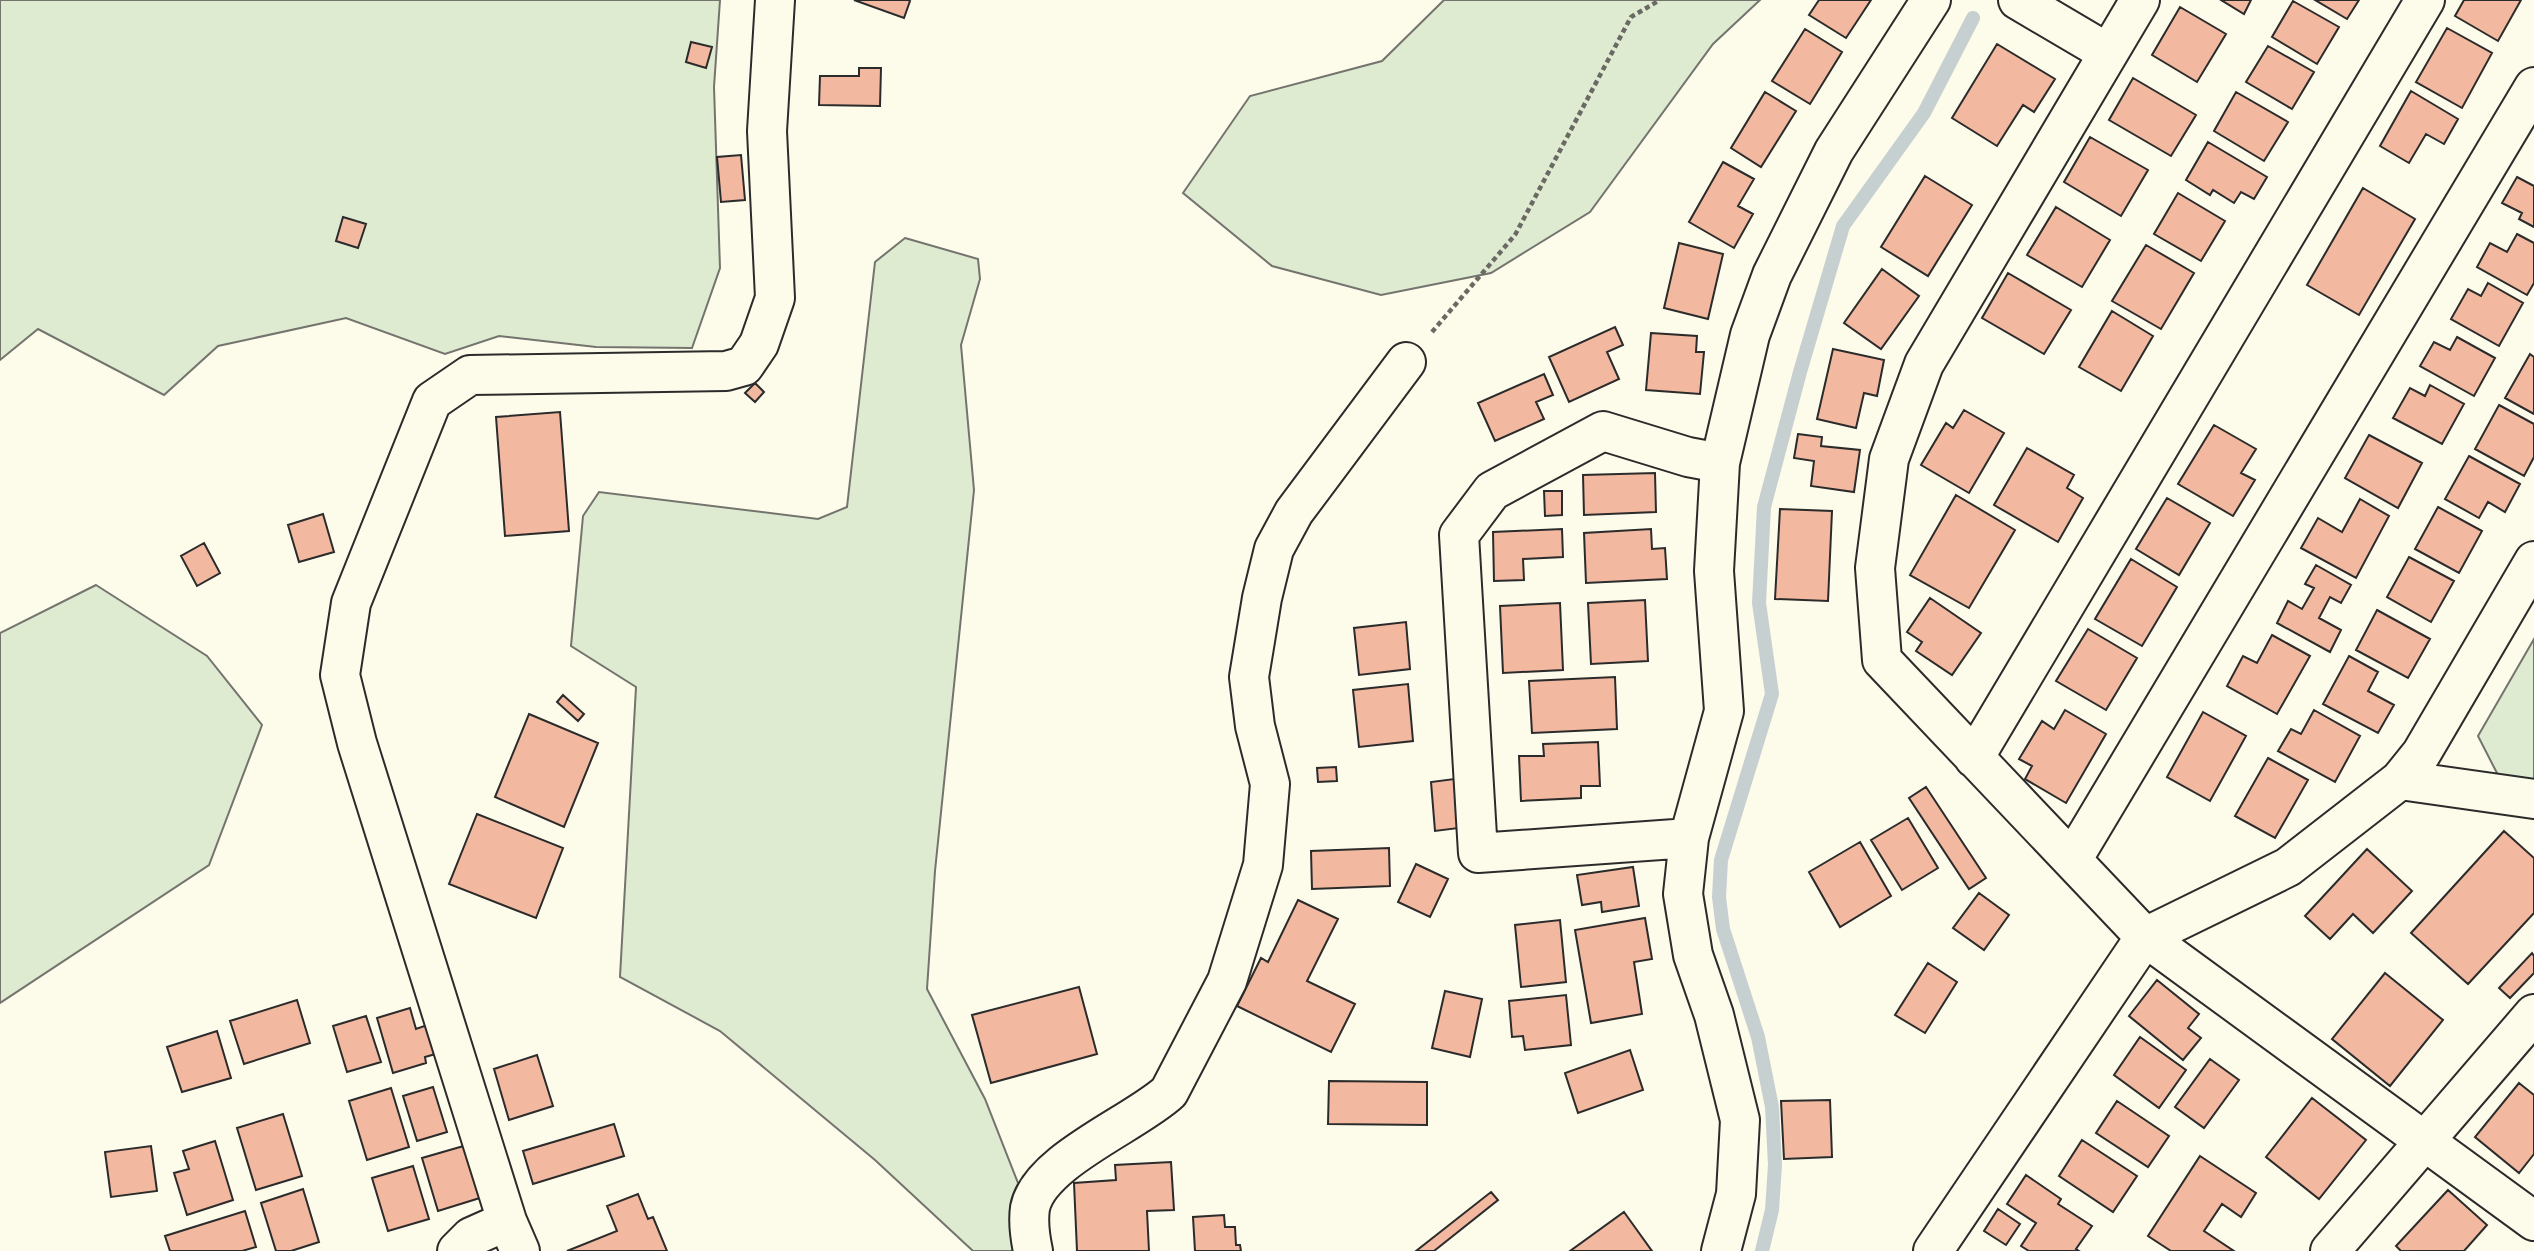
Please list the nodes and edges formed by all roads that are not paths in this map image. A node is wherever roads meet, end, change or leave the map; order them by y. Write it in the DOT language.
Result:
graph roads {
  1 [pos="775,0"];
  2 [pos="1931,0"];
  3 [pos="2018,0"];
  4 [pos="2140,0"];
  5 [pos="2425,0"];
  6 [pos="2108,53"];
  7 [pos="2534,87"];
  8 [pos="1406,362"];
  9 [pos="1720,463"];
  10 [pos="2534,561"];
  11 [pos="1974,758"];
  12 [pos="2400,780"];
  13 [pos="2534,799"];
  14 [pos="1689,838"];
  15 [pos="2073,860"];
  16 [pos="2145,937"];
  17 [pos="2534,1014"];
  18 [pos="2424,1141"];
  19 [pos="2534,1221"];
  20 [pos="513,1236"];
  21 [pos="457,1251"];
  22 [pos="1032,1251"];
  23 [pos="1721,1251"];
  24 [pos="1933,1251"];
  25 [pos="2330,1251"];
  1 -- 20 [label="street"];
  2 -- 9 [label="street"];
  3 -- 6 [label="street"];
  4 -- 6 [label="street"];
  5 -- 11 [label="street"];
  6 -- 11 [label="street"];
  7 -- 15 [label="street"];
  8 -- 22 [label="street"];
  9 -- 14 [label="street"];
  9 -- 14 [label="street"];
  10 -- 12 [label="street"];
  11 -- 15 [label="street"];
  12 -- 13 [label="street"];
  12 -- 16 [label="street"];
  14 -- 23 [label="street"];
  15 -- 16 [label="street"];
  16 -- 18 [label="street"];
  16 -- 24 [label="street"];
  17 -- 18 [label="street"];
  18 -- 19 [label="street"];
  18 -- 25 [label="street"];
  20 -- 21 [label="street"];
}
